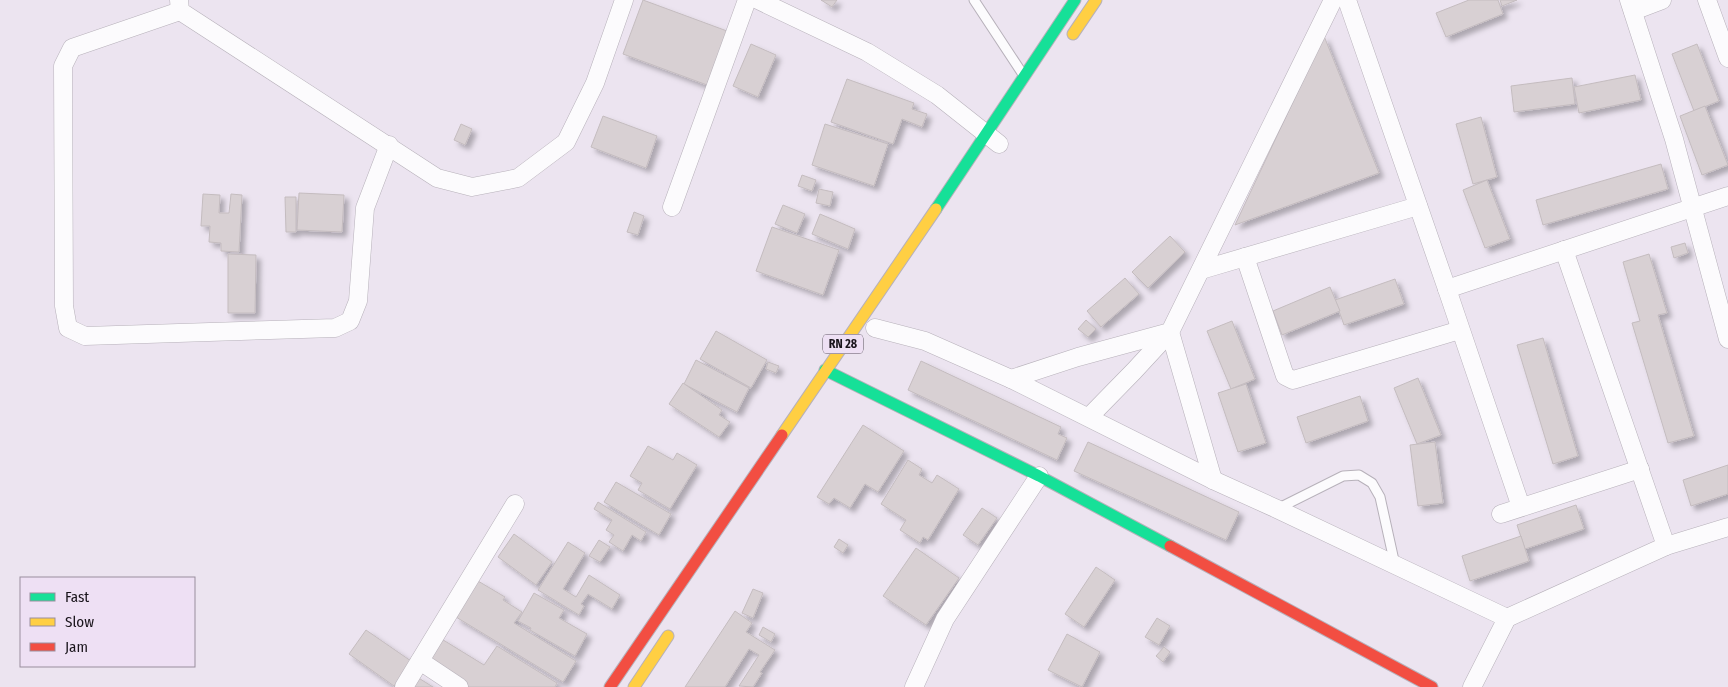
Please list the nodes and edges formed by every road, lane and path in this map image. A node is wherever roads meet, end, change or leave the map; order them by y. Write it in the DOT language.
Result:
graph roads {
  1 [pos="624,0"];
  2 [pos="747,0"];
  3 [pos="758,0"];
  4 [pos="974,0"];
  5 [pos="1075,0"];
  6 [pos="1096,0"];
  7 [pos="1333,0"];
  8 [pos="1347,0"];
  9 [pos="1662,0"];
  10 [pos="1707,0"];
  11 [pos="778,4"];
  12 [pos="1631,5"];
  13 [pos="180,6"];
  14 [pos="1069,40"];
  15 [pos="1728,58"];
  16 [pos="1024,76"];
  17 [pos="996,141"];
  18 [pos="389,145"];
  19 [pos="1728,196"];
  20 [pos="1418,206"];
  21 [pos="672,207"];
  22 [pos="1693,207"];
  23 [pos="1564,250"];
  24 [pos="1245,257"];
  25 [pos="1201,270"];
  26 [pos="1447,289"];
  27 [pos="874,328"];
  28 [pos="1460,330"];
  29 [pos="1170,332"];
  30 [pos="1728,339"];
  31 [pos="826,370"];
  32 [pos="1011,379"];
  33 [pos="1089,417"];
  34 [pos="1640,469"];
  35 [pos="1039,476"];
  36 [pos="1212,480"];
  37 [pos="515,504"];
  38 [pos="1521,507"];
  39 [pos="1277,509"];
  40 [pos="1501,514"];
  41 [pos="1728,527"];
  42 [pos="1666,546"];
  43 [pos="1395,566"];
  44 [pos="1507,618"];
  45 [pos="672,630"];
  46 [pos="420,661"];
  47 [pos="404,687"];
  48 [pos="459,687"];
  49 [pos="610,687"];
  50 [pos="634,687"];
  51 [pos="914,687"];
  52 [pos="1432,687"];
  53 [pos="1472,687"];
  1 -- 18 [label="street"];
  2 -- 21 [label="street"];
  3 -- 11 [label="street"];
  4 -- 16 [label="lane"];
  5 -- 16 [label="main road, RN 28"];
  6 -- 14 [label="main road"];
  7 -- 25 [label="street"];
  8 -- 20 [label="street"];
  9 -- 12 [label="street"];
  10 -- 15 [label="street"];
  11 -- 17 [label="street"];
  12 -- 22 [label="street"];
  13 -- 18 [label="street"];
  13 -- 18 [label="street"];
  16 -- 17 [label="main road, RN 28"];
  17 -- 31 [label="main road, RN 28"];
  19 -- 22 [label="street"];
  20 -- 24 [label="street"];
  20 -- 26 [label="street"];
  22 -- 23 [label="street"];
  22 -- 30 [label="street"];
  23 -- 26 [label="street"];
  23 -- 34 [label="street"];
  24 -- 25 [label="street"];
  24 -- 28 [label="street"];
  25 -- 29 [label="street"];
  26 -- 28 [label="street"];
  27 -- 32 [label="street"];
  28 -- 38 [label="street"];
  29 -- 32 [label="street"];
  29 -- 33 [label="street"];
  29 -- 36 [label="street"];
  31 -- 35 [label="main road"];
  31 -- 49 [label="main road, RN 28"];
  32 -- 33 [label="street"];
  33 -- 36 [label="street"];
  34 -- 38 [label="street"];
  34 -- 42 [label="street"];
  35 -- 51 [label="street"];
  35 -- 52 [label="main road"];
  36 -- 39 [label="street"];
  37 -- 46 [label="street"];
  38 -- 40 [label="street"];
  39 -- 43 [label="street"];
  39 -- 43 [label="lane"];
  41 -- 42 [label="street"];
  42 -- 44 [label="street"];
  43 -- 44 [label="street"];
  44 -- 53 [label="street"];
  45 -- 50 [label="main road"];
  46 -- 47 [label="street"];
  46 -- 48 [label="street"];
}
